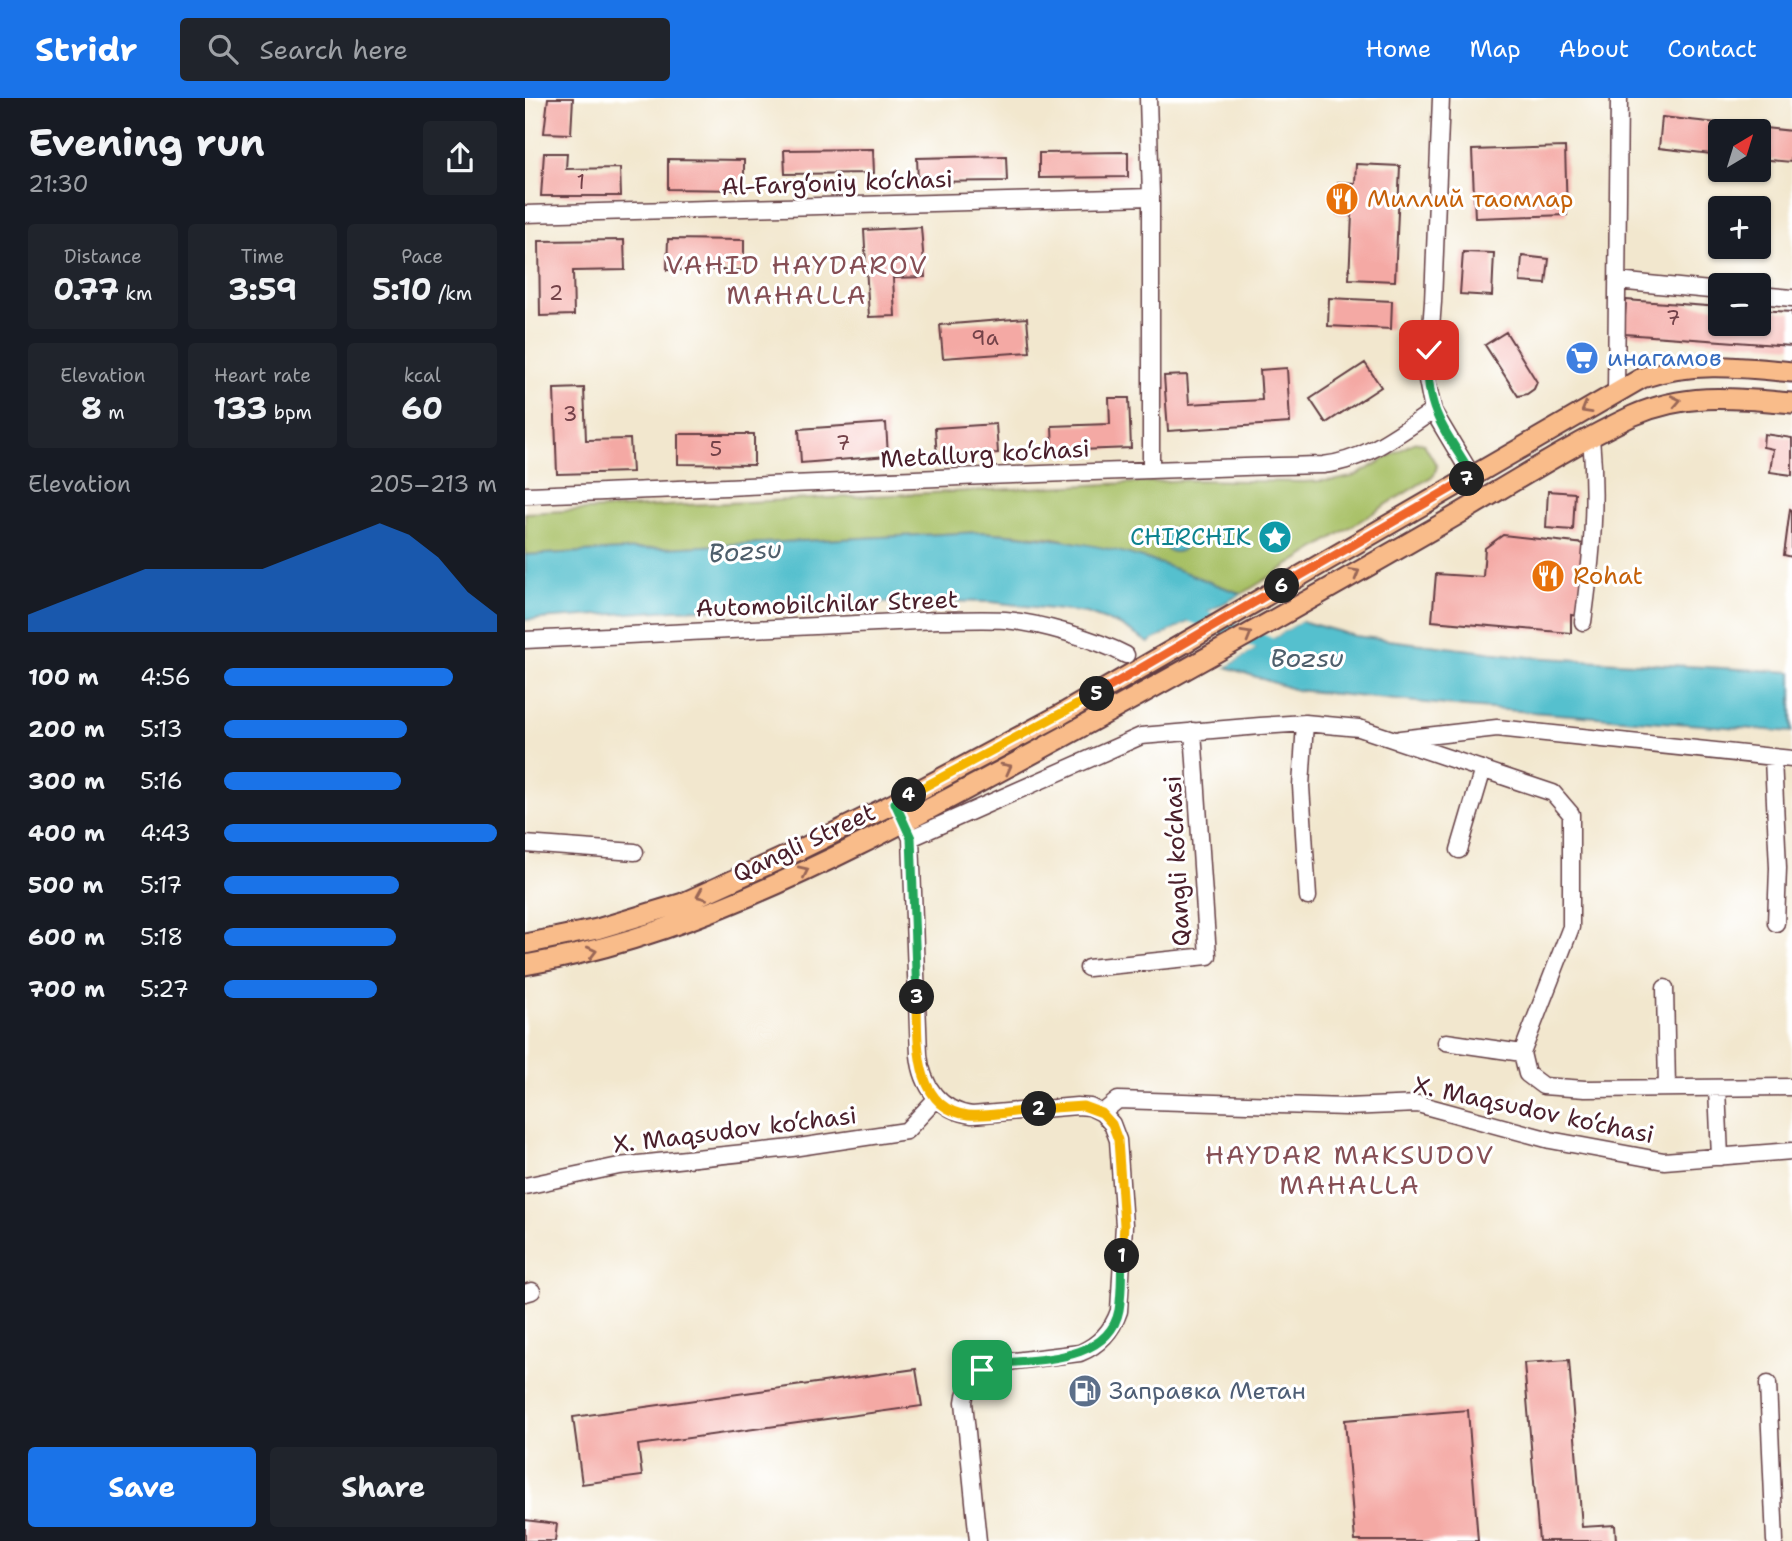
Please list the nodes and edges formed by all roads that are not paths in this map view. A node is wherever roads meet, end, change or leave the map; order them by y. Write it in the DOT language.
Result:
graph roads {
  1 [pos="1148,98"];
  2 [pos="1441,98"];
  3 [pos="1619,98"];
  4 [pos="1151,197"];
  5 [pos="525,214"];
  6 [pos="1617,281"];
  7 [pos="1708,290"];
  8 [pos="1771,296"];
  9 [pos="1792,298"];
  10 [pos="1792,372"];
  11 [pos="1616,391"];
  12 [pos="1792,403"];
  13 [pos="1433,411"];
  14 [pos="1591,437"];
  15 [pos="1151,469"];
  16 [pos="1472,475"];
  17 [pos="525,495"];
  18 [pos="1486,499"];
  19 [pos="1583,622"];
  20 [pos="525,640"];
  21 [pos="1126,655"];
  22 [pos="1305,723"];
  23 [pos="1193,731"];
  24 [pos="1395,739"];
  25 [pos="1773,758"];
  26 [pos="1792,759"];
  27 [pos="1483,769"];
  28 [pos="895,803"];
  29 [pos="908,831"];
  30 [pos="525,844"];
  31 [pos="1459,850"];
  32 [pos="635,852"];
  33 [pos="1308,897"];
  34 [pos="1776,923"];
  35 [pos="525,944"];
  36 [pos="525,965"];
  37 [pos="1088,968"];
  38 [pos="1665,988"];
  39 [pos="1446,1042"];
  40 [pos="1522,1053"];
  41 [pos="1792,1087"];
  42 [pos="1667,1088"];
  43 [pos="1717,1088"];
  44 [pos="937,1098"];
  45 [pos="1102,1113"];
  46 [pos="1792,1151"];
  47 [pos="1720,1157"];
  48 [pos="525,1186"];
  49 [pos="1768,1384"];
  50 [pos="978,1541"];
  51 [pos="1775,1541"];
  1 -- 4 [label="street"];
  2 -- 13 [label="street"];
  3 -- 6 [label="street"];
  4 -- 5 [label="street, Al-Farg‘oniy ko‘chasi"];
  4 -- 15 [label="street"];
  6 -- 7 [label="street"];
  6 -- 11 [label="street"];
  8 -- 9 [label="street"];
  10 -- 11 [label="main road, Qangli Street"];
  11 -- 16 [label="main road, Qangli Street, one-way"];
  14 -- 12 [label="main road, Qangli Street, one-way"];
  13 -- 15 [label="street, Metallurg ko‘chasi"];
  13 -- 16 [label="street"];
  14 -- 18 [label="main road, Qangli Street"];
  14 -- 19 [label="street"];
  15 -- 17 [label="street, Metallurg ko‘chasi"];
  16 -- 18 [label="main road"];
  16 -- 28 [label="main road, Qangli Street"];
  29 -- 18 [label="main road, Qangli Street, one-way"];
  20 -- 21 [label="street, Automobilchilar Street"];
  22 -- 23 [label="street"];
  22 -- 24 [label="street"];
  22 -- 33 [label="street"];
  23 -- 29 [label="street"];
  23 -- 37 [label="street, Qangli ko‘chasi"];
  24 -- 25 [label="street"];
  24 -- 27 [label="street"];
  25 -- 26 [label="street"];
  25 -- 34 [label="street"];
  27 -- 31 [label="street"];
  27 -- 40 [label="street"];
  28 -- 29 [label="main road"];
  28 -- 35 [label="main road, Qangli Street, one-way"];
  36 -- 29 [label="main road, Qangli Street, one-way"];
  29 -- 44 [label="street"];
  30 -- 32 [label="street"];
  38 -- 42 [label="street"];
  39 -- 40 [label="street"];
  40 -- 42 [label="street"];
  41 -- 43 [label="street"];
  42 -- 43 [label="street"];
  43 -- 47 [label="street"];
  44 -- 45 [label="street"];
  44 -- 48 [label="street, X. Maqsudov ko‘chasi"];
  45 -- 47 [label="street, X. Maqsudov ko‘chasi"];
  45 -- 50 [label="street"];
  46 -- 47 [label="street, X. Maqsudov ko‘chasi"];
  49 -- 51 [label="street"];
}
